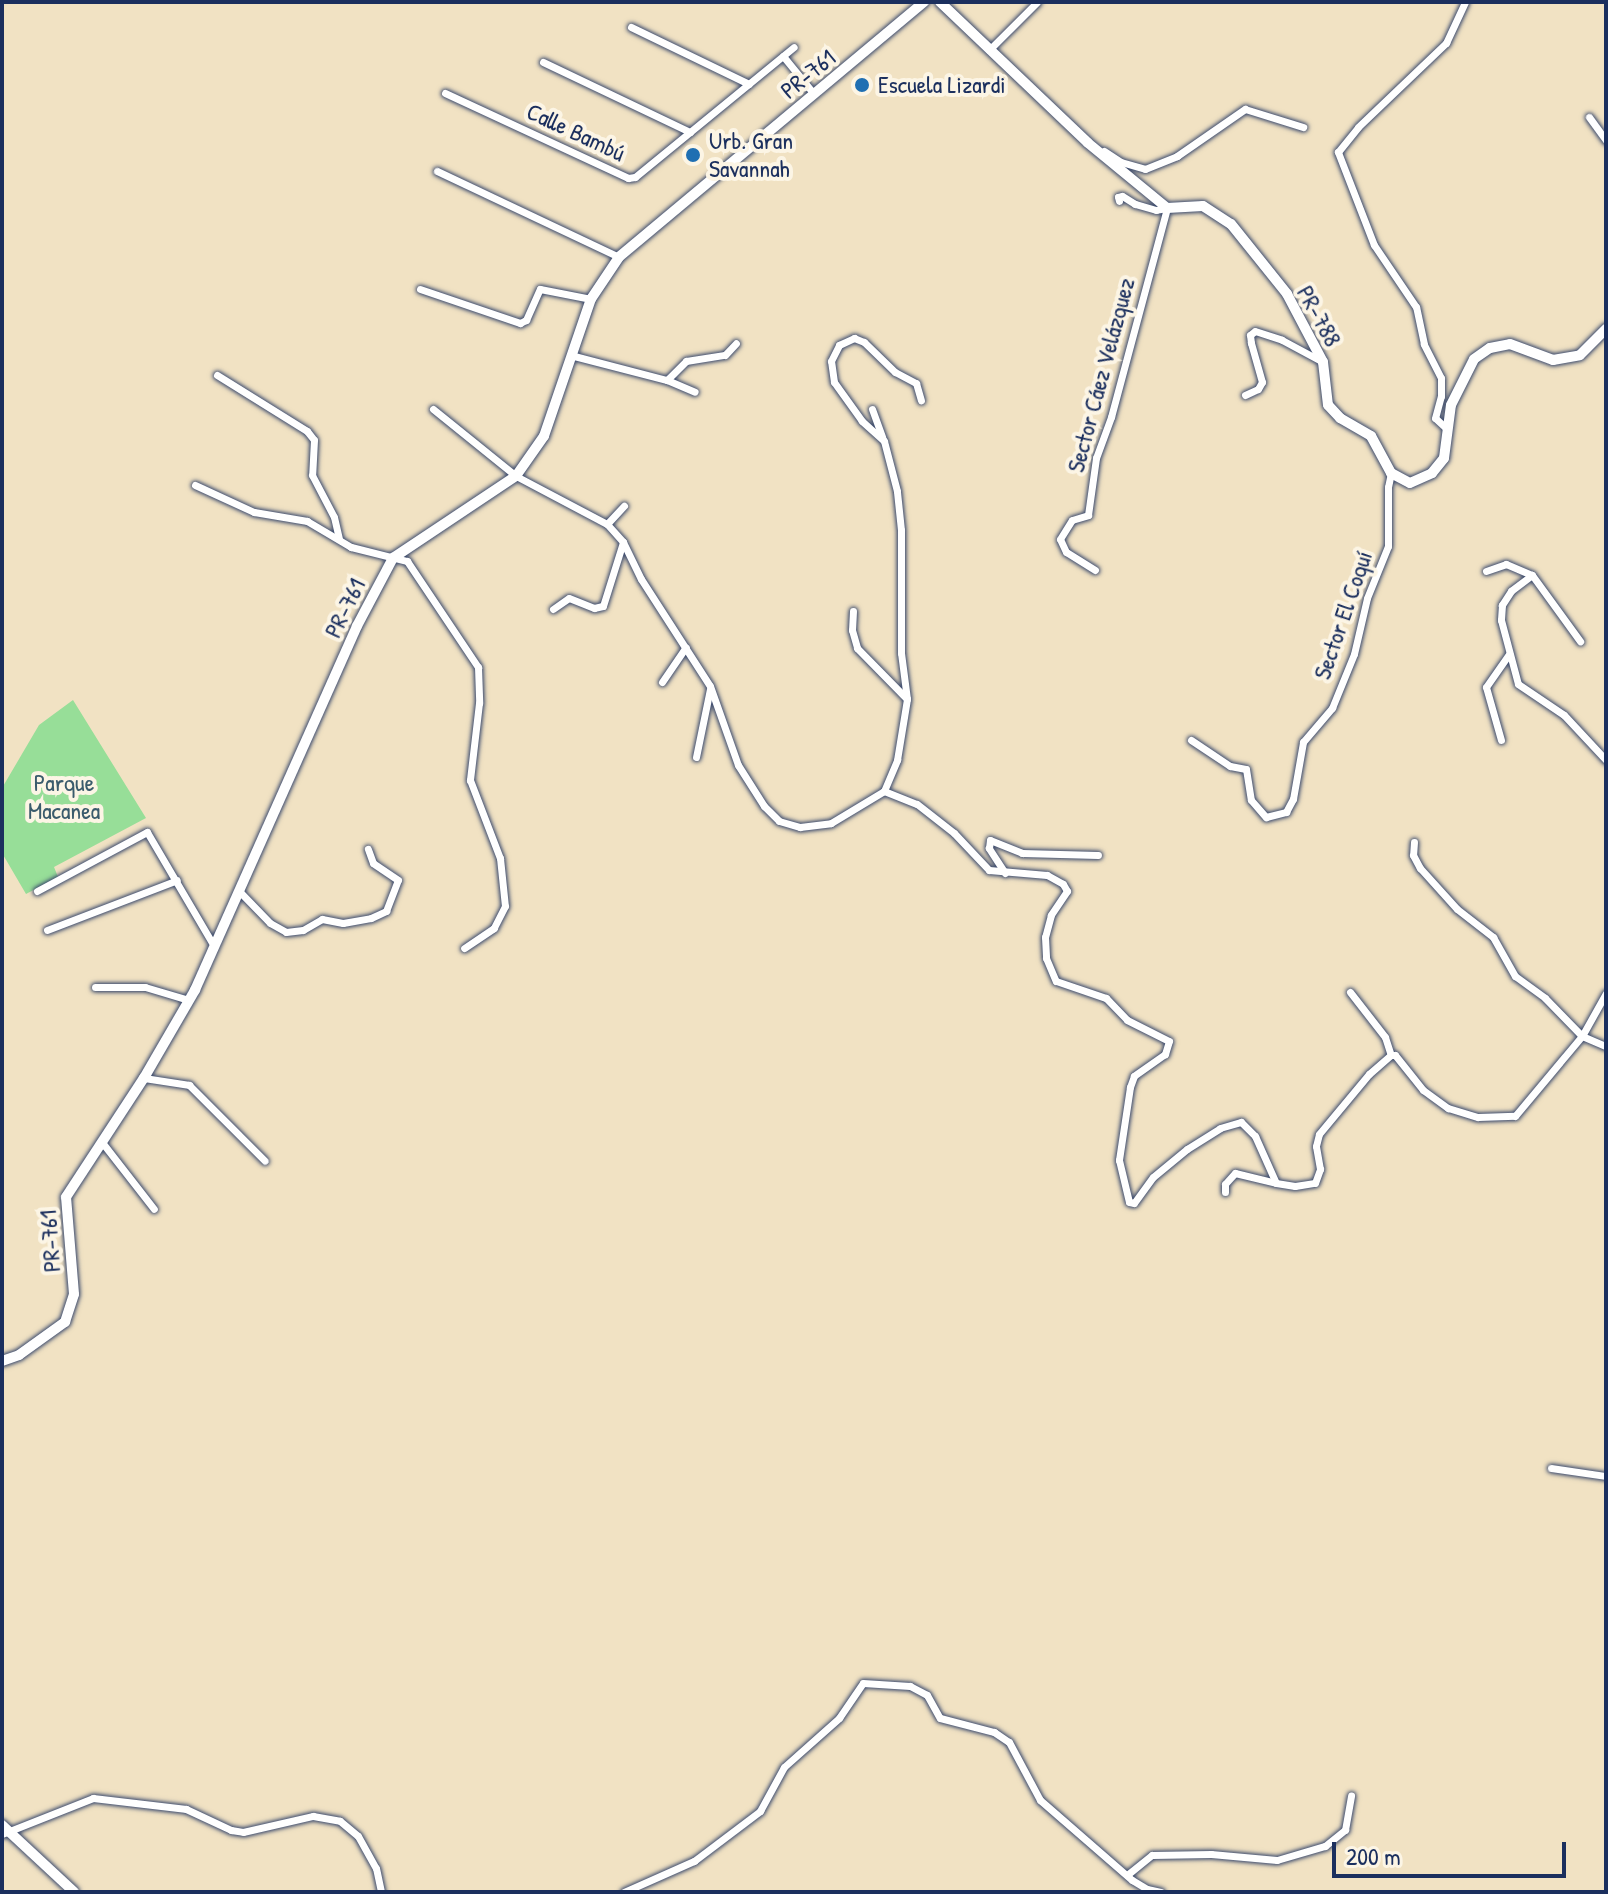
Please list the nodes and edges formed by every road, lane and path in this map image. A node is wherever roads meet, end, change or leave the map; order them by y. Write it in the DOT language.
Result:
graph roads {
  1 [pos="924,2"];
  2 [pos="940,2"];
  3 [pos="1037,2"];
  4 [pos="1465,2"];
  5 [pos="631,27"];
  6 [pos="794,47"];
  7 [pos="989,50"];
  8 [pos="783,56"];
  9 [pos="543,62"];
  10 [pos="749,84"];
  11 [pos="445,93"];
  12 [pos="814,94"];
  13 [pos="1589,117"];
  14 [pos="1303,127"];
  15 [pos="690,132"];
  16 [pos="1606,140"];
  17 [pos="1088,143"];
  18 [pos="437,171"];
  19 [pos="1119,201"];
  20 [pos="1167,208"];
  21 [pos="619,257"];
  22 [pos="420,289"];
  23 [pos="591,299"];
  24 [pos="1606,329"];
  25 [pos="736,343"];
  26 [pos="574,356"];
  27 [pos="1323,362"];
  28 [pos="217,375"];
  29 [pos="667,380"];
  30 [pos="695,392"];
  31 [pos="1245,395"];
  32 [pos="921,400"];
  33 [pos="433,409"];
  34 [pos="872,409"];
  35 [pos="1447,429"];
  36 [pos="884,441"];
  37 [pos="1391,473"];
  38 [pos="516,476"];
  39 [pos="195,485"];
  40 [pos="624,506"];
  41 [pos="607,524"];
  42 [pos="339,538"];
  43 [pos="623,542"];
  44 [pos="393,558"];
  45 [pos="1095,570"];
  46 [pos="1486,571"];
  47 [pos="1532,575"];
  48 [pos="553,609"];
  49 [pos="853,611"];
  50 [pos="1580,641"];
  51 [pos="686,647"];
  52 [pos="1509,654"];
  53 [pos="662,682"];
  54 [pos="710,686"];
  55 [pos="907,699"];
  56 [pos="1191,740"];
  57 [pos="1501,740"];
  58 [pos="696,757"];
  59 [pos="1606,760"];
  60 [pos="884,791"];
  61 [pos="1414,842"];
  62 [pos="368,849"];
  63 [pos="1098,855"];
  64 [pos="1005,873"];
  65 [pos="177,880"];
  66 [pos="37,891"];
  67 [pos="240,892"];
  68 [pos="47,930"];
  69 [pos="214,946"];
  70 [pos="464,948"];
  71 [pos="95,987"];
  72 [pos="1350,992"];
  73 [pos="1606,993"];
  74 [pos="189,1000"];
  75 [pos="1582,1036"];
  76 [pos="1606,1046"];
  77 [pos="1391,1055"];
  78 [pos="144,1078"];
  79 [pos="101,1141"];
  80 [pos="265,1161"];
  81 [pos="1276,1183"];
  82 [pos="1225,1192"];
  83 [pos="154,1209"];
  84 [pos="2,1361"];
  85 [pos="1551,1468"];
  86 [pos="1606,1476"];
  87 [pos="1351,1796"];
  88 [pos="4,1830"];
  89 [pos="1127,1875"];
  90 [pos="1147,1891"];
  91 [pos="74,1892"];
  92 [pos="381,1892"];
  93 [pos="624,1892"];
  94 [pos="1161,1892"];
  1 -- 12 [label="street, PR-761 / PR-761"];
  2 -- 7 [label="street"];
  3 -- 7 [label="street"];
  4 -- 35 [label="street"];
  5 -- 10 [label="street"];
  6 -- 8 [label="street, Calle Bambú"];
  7 -- 17 [label="street"];
  8 -- 10 [label="street, Calle Bambú"];
  8 -- 12 [label="street"];
  9 -- 15 [label="street"];
  10 -- 15 [label="street, Calle Bambú"];
  11 -- 15 [label="street, Calle Bambú"];
  12 -- 21 [label="street, PR-761 / PR-761"];
  13 -- 16 [label="street"];
  14 -- 17 [label="street"];
  17 -- 20 [label="street"];
  18 -- 21 [label="street"];
  19 -- 20 [label="street"];
  20 -- 27 [label="street, PR-788 / PR-788"];
  20 -- 45 [label="street, Sector Cáez Velázquez"];
  21 -- 23 [label="street, PR-761 / PR-761"];
  22 -- 23 [label="street"];
  23 -- 26 [label="street, PR-761 / PR-761"];
  24 -- 35 [label="street"];
  25 -- 29 [label="street"];
  26 -- 29 [label="street"];
  26 -- 38 [label="street, PR-761 / PR-761"];
  27 -- 31 [label="street"];
  27 -- 37 [label="street, PR-788 / PR-788"];
  28 -- 42 [label="street"];
  29 -- 30 [label="street"];
  32 -- 36 [label="street"];
  33 -- 38 [label="street"];
  34 -- 36 [label="street"];
  35 -- 37 [label="street"];
  36 -- 55 [label="street"];
  37 -- 56 [label="street, Sector El Coquí"];
  38 -- 41 [label="street"];
  38 -- 44 [label="street, PR-761 / PR-761"];
  39 -- 42 [label="street"];
  40 -- 41 [label="street"];
  41 -- 43 [label="street"];
  42 -- 44 [label="street"];
  43 -- 48 [label="street"];
  43 -- 51 [label="street"];
  44 -- 67 [label="street, PR-761 / PR-761"];
  44 -- 70 [label="street"];
  46 -- 47 [label="street"];
  47 -- 50 [label="street"];
  47 -- 52 [label="street"];
  49 -- 55 [label="street"];
  51 -- 53 [label="street"];
  51 -- 54 [label="street"];
  52 -- 57 [label="street"];
  52 -- 59 [label="street"];
  54 -- 58 [label="street"];
  54 -- 60 [label="street"];
  55 -- 60 [label="street"];
  60 -- 64 [label="street"];
  61 -- 75 [label="street"];
  62 -- 67 [label="street"];
  63 -- 64 [label="street"];
  64 -- 81 [label="street"];
  65 -- 66 [label="street"];
  65 -- 68 [label="street"];
  65 -- 69 [label="street"];
  67 -- 69 [label="street, PR-761 / PR-761"];
  69 -- 74 [label="street, PR-761 / PR-761"];
  71 -- 74 [label="street"];
  72 -- 77 [label="street"];
  73 -- 75 [label="street"];
  74 -- 78 [label="street, PR-761 / PR-761"];
  75 -- 76 [label="street"];
  75 -- 77 [label="street"];
  77 -- 81 [label="street"];
  78 -- 79 [label="street, PR-761 / PR-761"];
  78 -- 80 [label="street"];
  79 -- 83 [label="street"];
  79 -- 84 [label="street, PR-761 / PR-761"];
  81 -- 82 [label="street"];
  85 -- 86 [label="street"];
  87 -- 89 [label="street"];
  88 -- 91 [label="street"];
  88 -- 92 [label="street"];
  89 -- 90 [label="street"];
  89 -- 93 [label="street"];
  90 -- 94 [label="street"];
}
